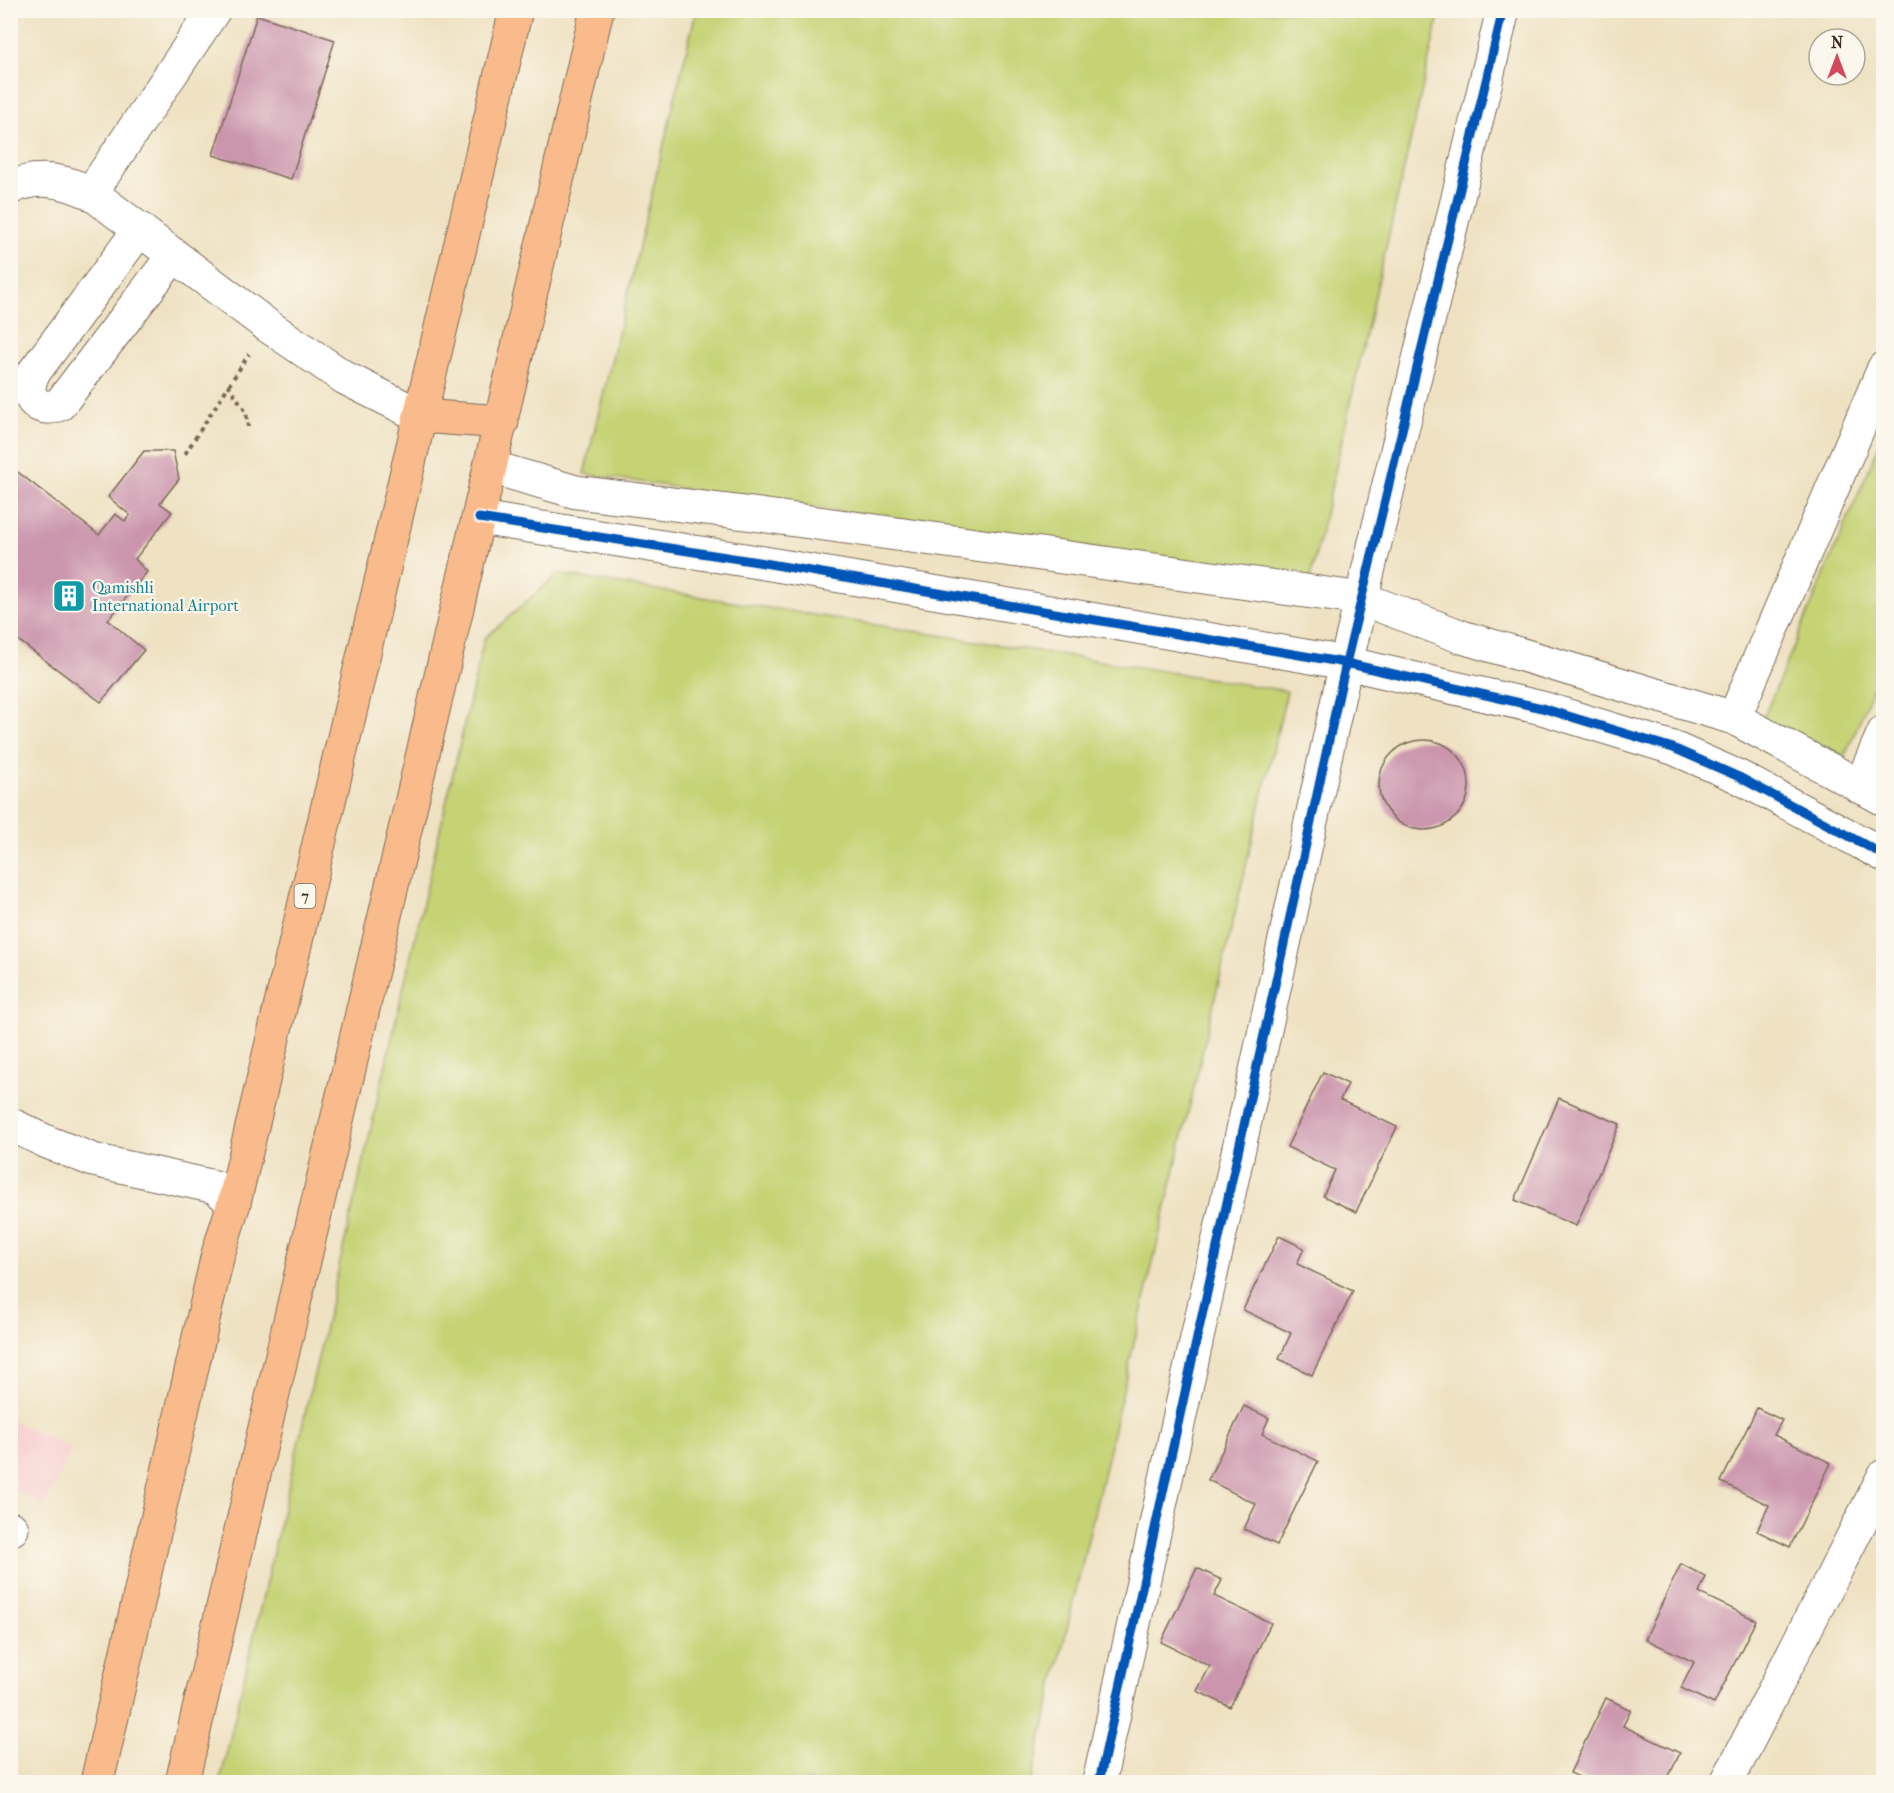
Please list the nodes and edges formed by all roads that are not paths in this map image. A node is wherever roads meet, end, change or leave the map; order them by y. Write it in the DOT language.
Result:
graph roads {
  1 [pos="214,10"];
  2 [pos="516,10"];
  3 [pos="597,10"];
  4 [pos="1503,10"];
  5 [pos="10,188"];
  6 [pos="91,193"];
  7 [pos="140,229"];
  8 [pos="174,255"];
  9 [pos="1884,368"];
  10 [pos="421,416"];
  11 [pos="502,422"];
  12 [pos="491,467"];
  13 [pos="479,518"];
  14 [pos="1364,599"];
  15 [pos="1346,663"];
  16 [pos="1734,718"];
  17 [pos="1884,732"];
  18 [pos="1872,793"];
  19 [pos="1884,855"];
  20 [pos="10,1124"];
  21 [pos="234,1203"];
  22 [pos="1884,1476"];
  23 [pos="97,1782"];
  24 [pos="183,1782"];
  25 [pos="1100,1782"];
  26 [pos="1726,1782"];
  1 -- 6 [label="street"];
  2 -- 10 [label="highway, 7"];
  3 -- 11 [label="highway"];
  4 -- 14 [label="street"];
  5 -- 6 [label="street"];
  6 -- 7 [label="street"];
  7 -- 8 [label="street"];
  7 -- 8 [label="street"];
  8 -- 10 [label="street"];
  9 -- 16 [label="street"];
  10 -- 11 [label="highway"];
  10 -- 21 [label="highway, 7"];
  11 -- 12 [label="highway"];
  12 -- 13 [label="highway"];
  12 -- 14 [label="street"];
  13 -- 15 [label="street"];
  13 -- 24 [label="highway"];
  14 -- 15 [label="street"];
  14 -- 16 [label="street"];
  15 -- 19 [label="street"];
  15 -- 25 [label="street"];
  16 -- 18 [label="street"];
  17 -- 18 [label="street"];
  20 -- 21 [label="street"];
  21 -- 23 [label="highway, 7"];
  22 -- 26 [label="street"];
}
